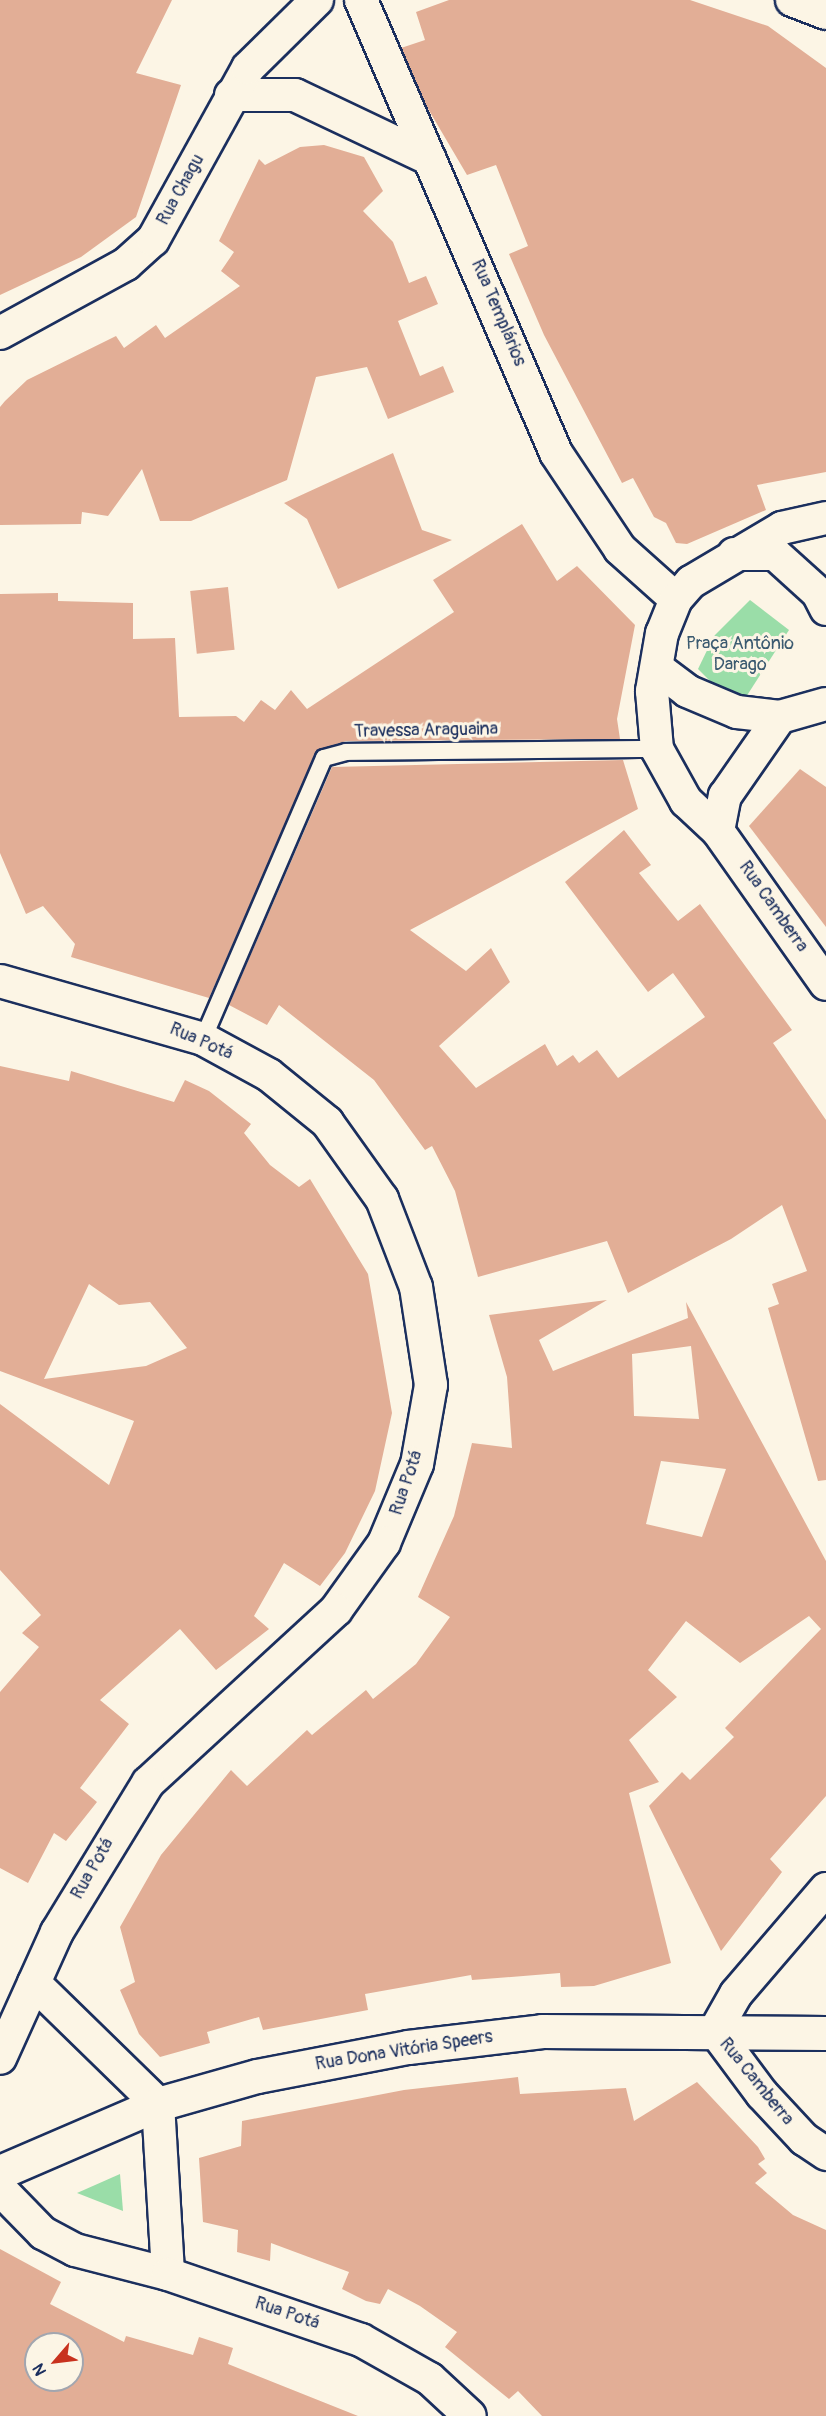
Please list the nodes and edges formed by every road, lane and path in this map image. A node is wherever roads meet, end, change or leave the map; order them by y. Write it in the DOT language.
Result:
graph roads {
  1 [pos="317,0"];
  2 [pos="361,0"];
  3 [pos="792,0"];
  4 [pos="826,13"];
  5 [pos="231,95"];
  6 [pos="430,159"];
  7 [pos="0,333"];
  8 [pos="826,518"];
  9 [pos="734,554"];
  10 [pos="676,599"];
  11 [pos="826,609"];
  12 [pos="657,668"];
  13 [pos="826,706"];
  14 [pos="780,717"];
  15 [pos="657,749"];
  16 [pos="718,831"];
  17 [pos="0,981"];
  18 [pos="826,984"];
  19 [pos="203,1039"];
  20 [pos="826,1889"];
  21 [pos="34,1983"];
  22 [pos="715,2031"];
  23 [pos="826,2033"];
  24 [pos="0,2058"];
  25 [pos="158,2104"];
  26 [pos="826,2154"];
  27 [pos="0,2172"];
  28 [pos="0,2189"];
  29 [pos="168,2274"];
  30 [pos="470,2416"];
  1 -- 5 [label="street, Rua Chagu"];
  2 -- 6 [label="street, Rua Templários"];
  3 -- 4 [label="street"];
  5 -- 6 [label="street"];
  5 -- 7 [label="street, Rua Chagu"];
  6 -- 10 [label="street, Rua Templários"];
  8 -- 9 [label="street, Rua Camberra"];
  9 -- 10 [label="street, Rua Camberra"];
  9 -- 11 [label="street"];
  10 -- 12 [label="street, Rua Camberra"];
  12 -- 14 [label="street"];
  12 -- 15 [label="street, Rua Camberra"];
  13 -- 14 [label="street"];
  14 -- 16 [label="street"];
  15 -- 16 [label="street, Rua Camberra"];
  15 -- 19 [label="lane, Travessa Araguaina"];
  16 -- 18 [label="street, Rua Camberra"];
  17 -- 19 [label="street, Rua Potá"];
  19 -- 21 [label="street, Rua Potá"];
  20 -- 22 [label="street, Rua Camberra"];
  21 -- 24 [label="street, Rua Potá"];
  21 -- 25 [label="street"];
  22 -- 23 [label="street, Rua Dona Vitória Speers"];
  22 -- 25 [label="street, Rua Dona Vitória Speers"];
  22 -- 26 [label="street, Rua Camberra"];
  25 -- 27 [label="street, Rua Dona Vitória Speers"];
  25 -- 29 [label="street"];
  28 -- 29 [label="street, Rua Potá"];
  29 -- 30 [label="street, Rua Potá"];
}
